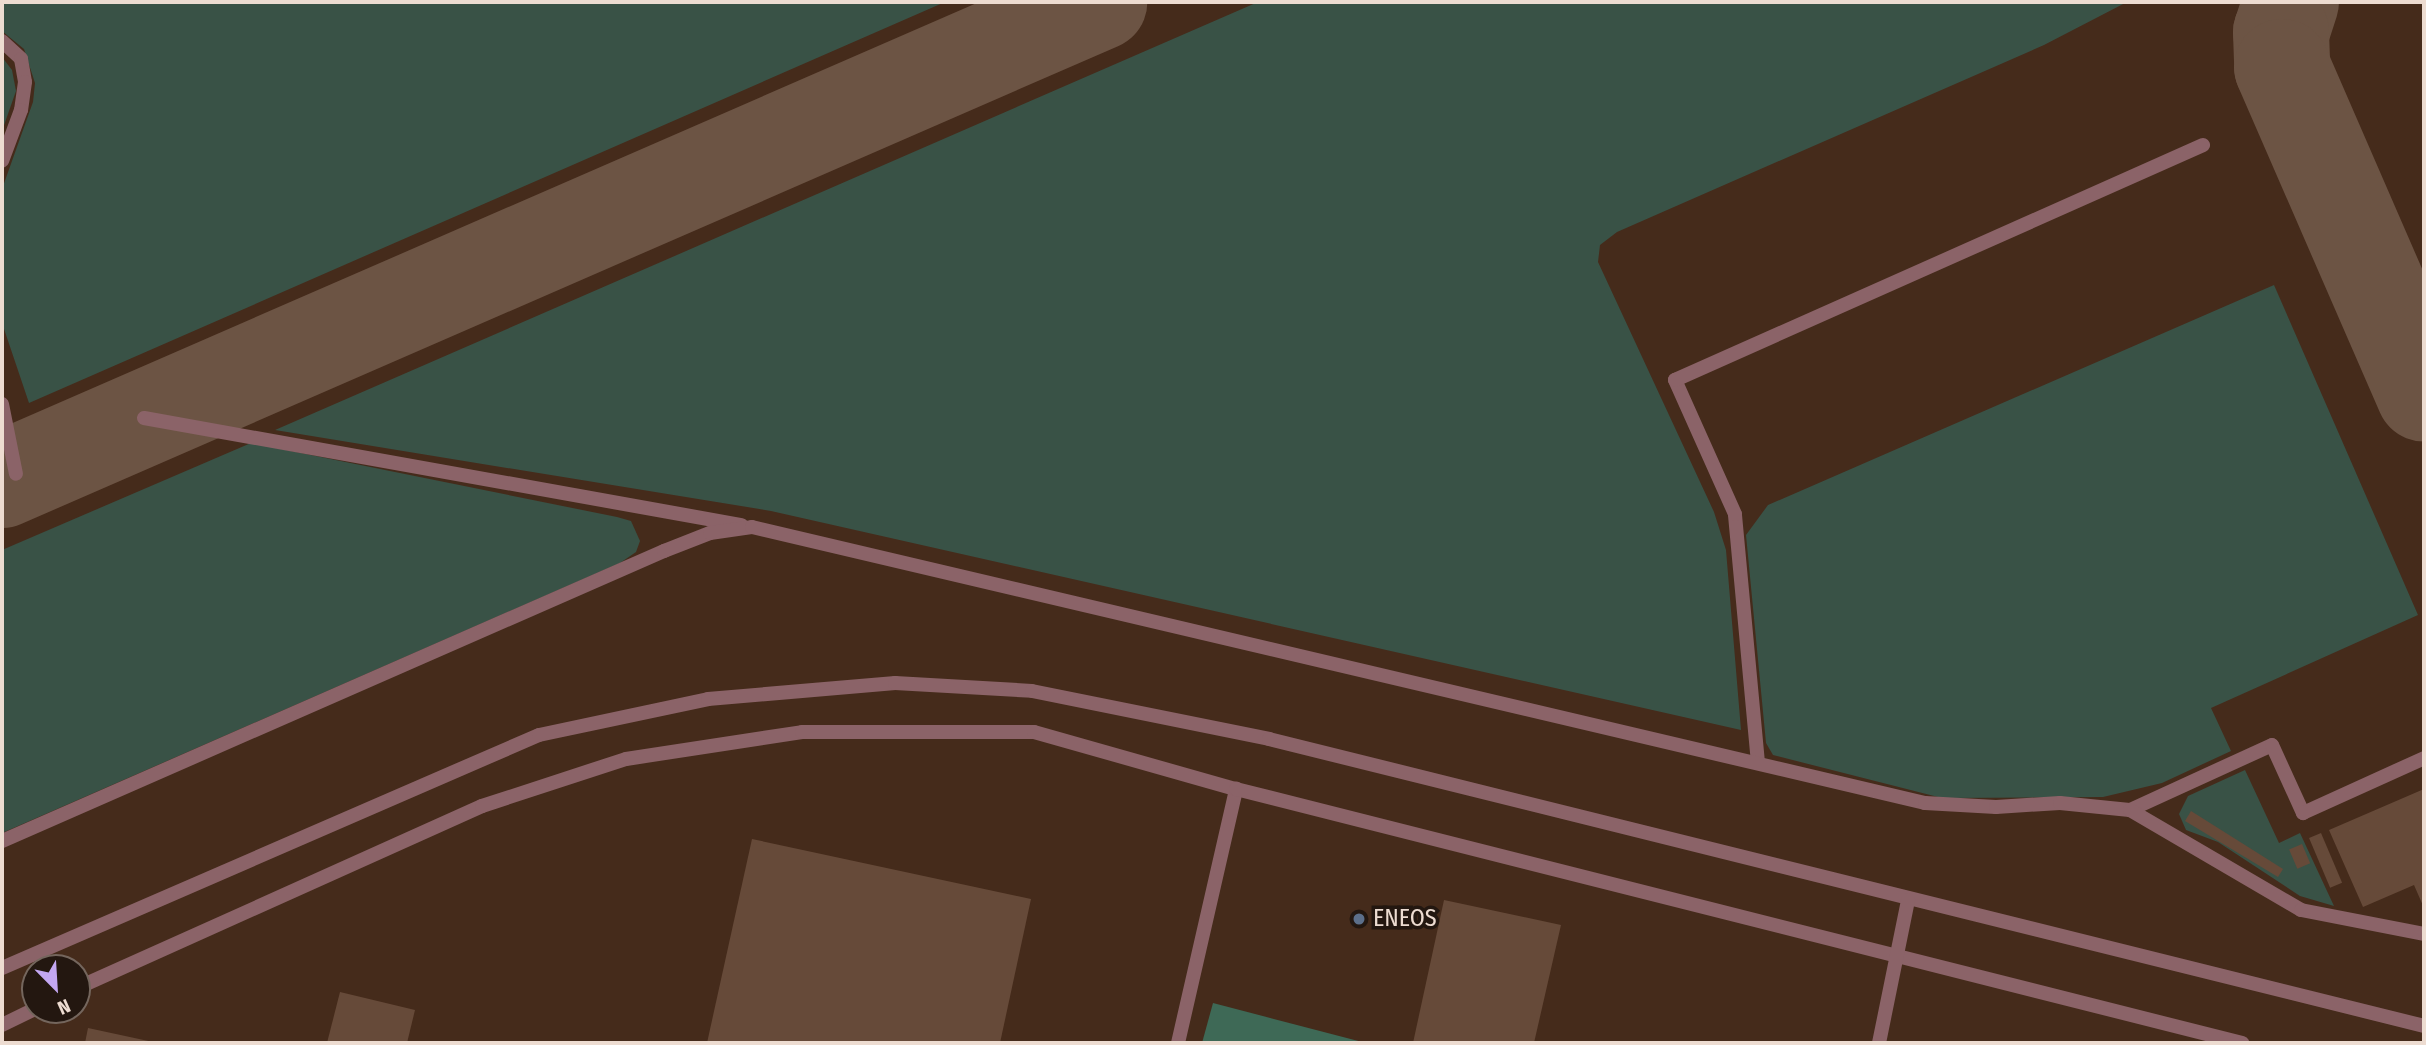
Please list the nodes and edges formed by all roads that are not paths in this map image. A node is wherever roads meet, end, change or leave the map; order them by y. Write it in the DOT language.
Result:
graph roads {
  1 [pos="2,41"];
  2 [pos="2203,145"];
  3 [pos="2,162"];
  4 [pos="2,404"];
  5 [pos="144,418"];
  6 [pos="16,474"];
  7 [pos="752,527"];
  8 [pos="2424,758"];
  9 [pos="1758,763"];
  10 [pos="1236,789"];
  11 [pos="2130,810"];
  12 [pos="2,841"];
  13 [pos="1908,900"];
  14 [pos="2424,934"];
  15 [pos="1899,959"];
  16 [pos="2,968"];
  17 [pos="91,982"];
  18 [pos="21,1016"];
  19 [pos="2,1025"];
  20 [pos="2424,1026"];
  21 [pos="1178,1043"];
  22 [pos="1879,1043"];
  23 [pos="2242,1043"];
  1 -- 3 [label="street"];
  2 -- 9 [label="street"];
  4 -- 6 [label="street"];
  5 -- 7 [label="street"];
  7 -- 9 [label="street"];
  7 -- 12 [label="street"];
  8 -- 11 [label="street"];
  9 -- 11 [label="street"];
  10 -- 15 [label="street"];
  10 -- 17 [label="street"];
  10 -- 21 [label="street"];
  11 -- 14 [label="street"];
  13 -- 15 [label="street"];
  13 -- 16 [label="street"];
  13 -- 20 [label="street"];
  15 -- 22 [label="street"];
  15 -- 23 [label="street"];
  18 -- 19 [label="street"];
}
